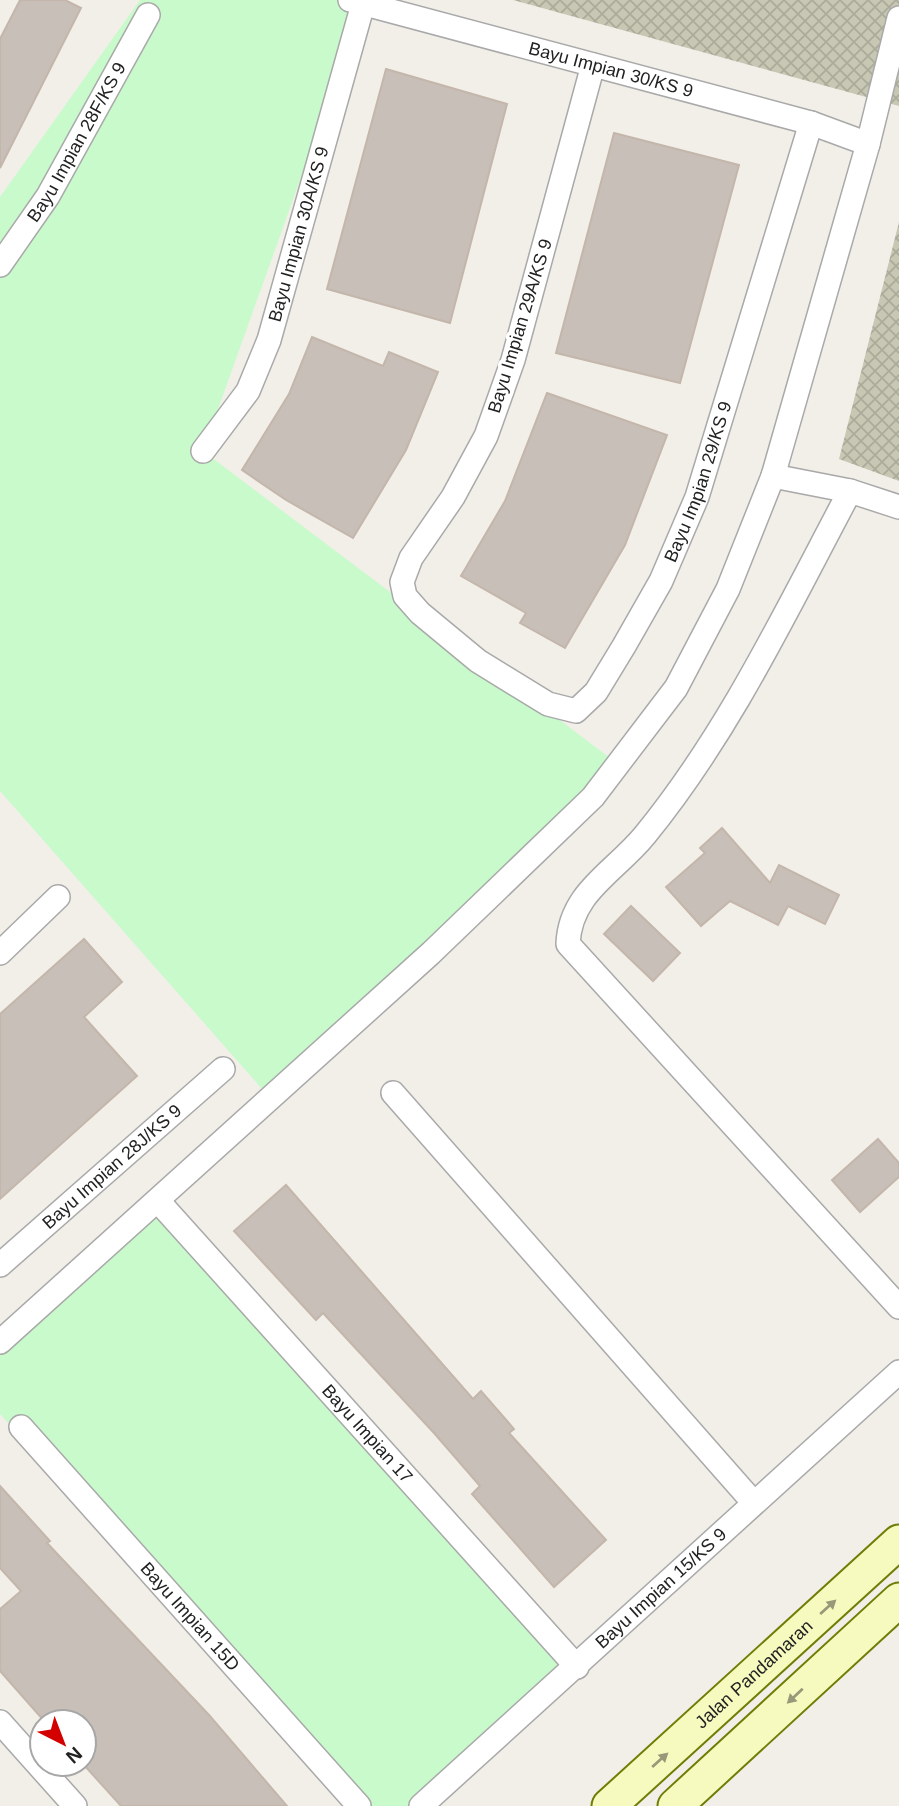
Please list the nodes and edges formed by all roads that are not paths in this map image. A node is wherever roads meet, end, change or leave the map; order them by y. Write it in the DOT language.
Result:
graph roads {
  1 [pos="356,2"];
  2 [pos="148,15"];
  3 [pos="899,18"];
  4 [pos="593,65"];
  5 [pos="811,123"];
  6 [pos="868,144"];
  7 [pos="8,237"];
  8 [pos="0,265"];
  9 [pos="203,451"];
  10 [pos="773,476"];
  11 [pos="850,491"];
  12 [pos="899,507"];
  13 [pos="478,661"];
  14 [pos="58,897"];
  15 [pos="0,953"];
  16 [pos="223,1069"];
  17 [pos="393,1093"];
  18 [pos="158,1201"];
  19 [pos="0,1265"];
  20 [pos="899,1307"];
  21 [pos="0,1342"];
  22 [pos="899,1372"];
  23 [pos="21,1427"];
  24 [pos="754,1502"];
  25 [pos="899,1542"];
  26 [pos="899,1600"];
  27 [pos="577,1667"];
  28 [pos="0,1722"];
  29 [pos="75,1806"];
  30 [pos="359,1806"];
  31 [pos="421,1806"];
  32 [pos="610,1806"];
  33 [pos="675,1806"];
  1 -- 4 [label="street, Bayu Impian 30/KS 9"];
  1 -- 9 [label="street, Bayu Impian 30A/KS 9"];
  2 -- 7 [label="street, Bayu Impian 28F/KS 9"];
  3 -- 6 [label="street"];
  4 -- 5 [label="street, Bayu Impian 30/KS 9"];
  4 -- 13 [label="street, Bayu Impian 29A/KS 9"];
  5 -- 6 [label="street, Bayu Impian 30/KS 9"];
  5 -- 13 [label="street, Bayu Impian 29/KS 9"];
  6 -- 10 [label="street"];
  7 -- 8 [label="street, Bayu Impian 28F/KS 9"];
  10 -- 11 [label="street"];
  10 -- 18 [label="street"];
  11 -- 12 [label="street"];
  11 -- 20 [label="street"];
  14 -- 15 [label="street"];
  16 -- 19 [label="street, Bayu Impian 28J/KS 9"];
  17 -- 24 [label="street"];
  18 -- 21 [label="street"];
  18 -- 27 [label="street, Bayu Impian 17"];
  22 -- 24 [label="street, Bayu Impian 15/KS 9"];
  23 -- 30 [label="street, Bayu Impian 15D"];
  24 -- 27 [label="street, Bayu Impian 15/KS 9"];
  32 -- 25 [label="main road, Jalan Pandamaran, one-way"];
  26 -- 33 [label="main road, one-way"];
  27 -- 31 [label="street, Bayu Impian 15/KS 9"];
  28 -- 29 [label="street"];
}
